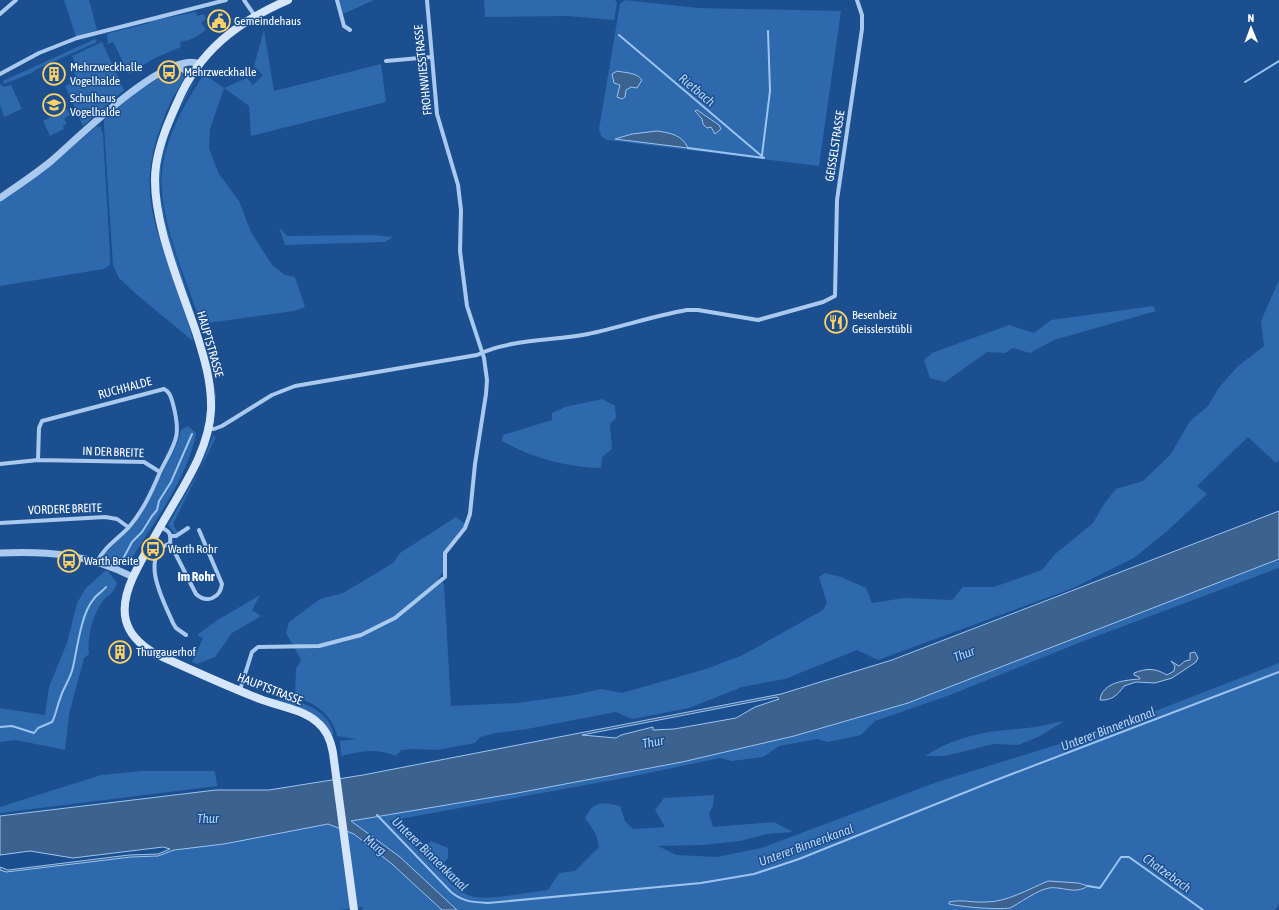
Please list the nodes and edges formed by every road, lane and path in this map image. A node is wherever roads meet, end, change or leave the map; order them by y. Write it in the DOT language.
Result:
graph roads {
  1 [pos="16,0"];
  2 [pos="226,0"];
  3 [pos="244,0"];
  4 [pos="288,0"];
  5 [pos="337,0"];
  6 [pos="426,0"];
  7 [pos="857,0"];
  8 [pos="0,14"];
  9 [pos="255,16"];
  10 [pos="350,30"];
  11 [pos="431,57"];
  12 [pos="386,60"];
  13 [pos="167,68"];
  14 [pos="197,70"];
  15 [pos="0,74"];
  16 [pos="0,198"];
  17 [pos="482,352"];
  18 [pos="209,428"];
  19 [pos="38,460"];
  20 [pos="0,464"];
  21 [pos="160,472"];
  22 [pos="0,523"];
  23 [pos="128,527"];
  24 [pos="160,527"];
  25 [pos="188,528"];
  26 [pos="199,530"];
  27 [pos="171,536"];
  28 [pos="170,543"];
  29 [pos="0,553"];
  30 [pos="97,562"];
  31 [pos="133,576"];
  32 [pos="186,635"];
  33 [pos="240,690"];
  34 [pos="354,910"];
  1 -- 8 [label="street"];
  2 -- 15 [label="street"];
  3 -- 9 [label="street"];
  4 -- 9 [label="main road, HAUPTSTRASSE"];
  5 -- 10 [label="street"];
  6 -- 11 [label="street, FROHNWIESSTRASSE"];
  7 -- 17 [label="street, GEISSELSTRASSE"];
  9 -- 14 [label="main road, HAUPTSTRASSE"];
  11 -- 12 [label="street"];
  11 -- 17 [label="street, FROHNWIESSTRASSE"];
  13 -- 14 [label="street"];
  13 -- 14 [label="street"];
  13 -- 16 [label="street"];
  14 -- 18 [label="main road, HAUPTSTRASSE"];
  17 -- 18 [label="street"];
  17 -- 33 [label="street, FROHNWIESSTRASSE"];
  18 -- 24 [label="main road, HAUPTSTRASSE"];
  19 -- 20 [label="street, IN DER BREITE"];
  19 -- 21 [label="street, IN DER BREITE"];
  19 -- 21 [label="street, RUCHHALDE"];
  21 -- 23 [label="street"];
  22 -- 23 [label="street, VORDERE BREITE"];
  23 -- 30 [label="street"];
  24 -- 27 [label="street"];
  24 -- 31 [label="main road, HAUPTSTRASSE"];
  25 -- 27 [label="street"];
  26 -- 28 [label="street"];
  27 -- 28 [label="street"];
  28 -- 32 [label="street"];
  29 -- 30 [label="street"];
  30 -- 31 [label="street"];
  31 -- 33 [label="main road, HAUPTSTRASSE"];
  33 -- 34 [label="main road, HAUPTSTRASSE"];
}
